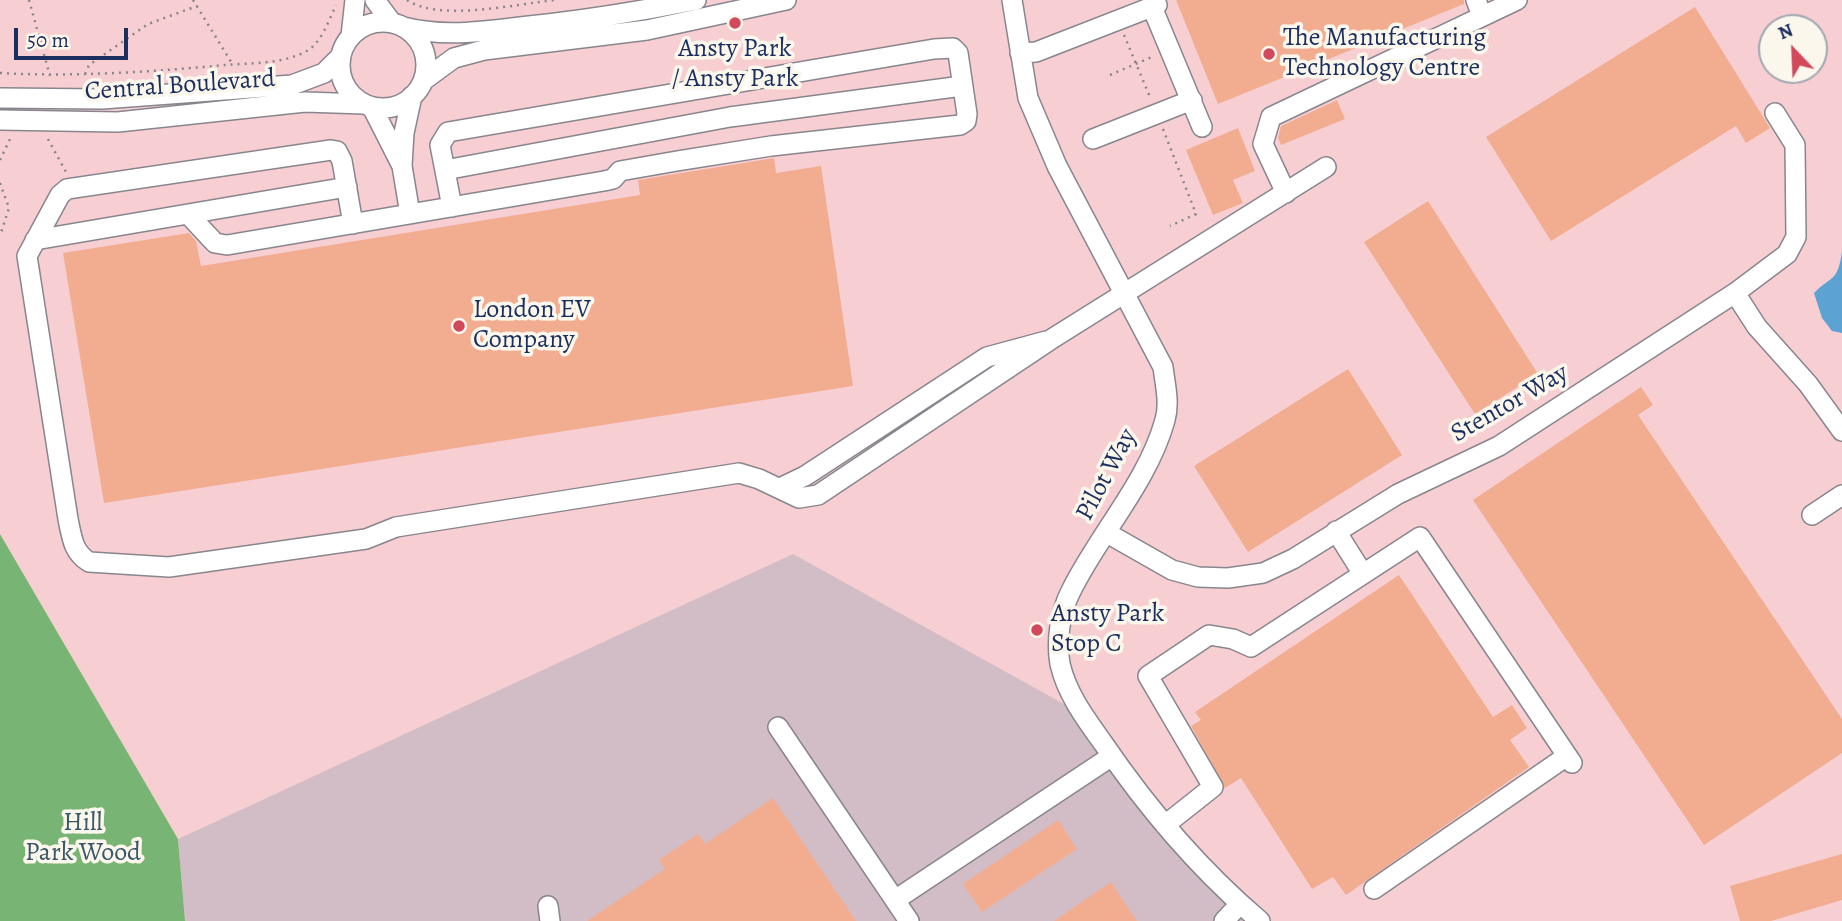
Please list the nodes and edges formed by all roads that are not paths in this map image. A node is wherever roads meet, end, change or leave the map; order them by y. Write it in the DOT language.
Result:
graph roads {
  1 [pos="375,0"];
  2 [pos="696,0"];
  3 [pos="786,0"];
  4 [pos="1517,0"];
  5 [pos="355,2"];
  6 [pos="1011,2"];
  7 [pos="1479,8"];
  8 [pos="398,25"];
  9 [pos="351,36"];
  10 [pos="1020,53"];
  11 [pos="340,57"];
  12 [pos="424,80"];
  13 [pos="962,86"];
  14 [pos="412,96"];
  15 [pos="0,98"];
  16 [pos="1192,100"];
  17 [pos="368,106"];
  18 [pos="1775,113"];
  19 [pos="0,120"];
  20 [pos="1202,127"];
  21 [pos="1093,139"];
  22 [pos="402,166"];
  23 [pos="1326,167"];
  24 [pos="445,170"];
  25 [pos="347,187"];
  26 [pos="1286,193"];
  27 [pos="452,207"];
  28 [pos="188,214"];
  29 [pos="410,214"];
  30 [pos="354,224"];
  31 [pos="36,240"];
  32 [pos="1735,293"];
  33 [pos="1125,294"];
  34 [pos="1842,431"];
  35 [pos="1842,495"];
  36 [pos="1812,515"];
  37 [pos="1336,531"];
  38 [pos="1107,533"];
  39 [pos="1363,574"];
  40 [pos="778,727"];
  41 [pos="1112,757"];
  42 [pos="1165,825"];
  43 [pos="1374,889"];
  44 [pos="895,900"];
  45 [pos="1240,904"];
  46 [pos="909,921"];
  47 [pos="1224,921"];
  48 [pos="1260,921"];
  1 -- 8 [label="street"];
  2 -- 8 [label="street"];
  3 -- 12 [label="street"];
  4 -- 7 [label="street"];
  5 -- 9 [label="street"];
  6 -- 10 [label="street, Pilot Way"];
  7 -- 26 [label="street"];
  8 -- 9 [label="street"];
  8 -- 12 [label="street"];
  9 -- 11 [label="street"];
  10 -- 16 [label="street"];
  10 -- 33 [label="street, Pilot Way"];
  11 -- 15 [label="street, Central Boulevard"];
  11 -- 17 [label="street"];
  12 -- 14 [label="street"];
  13 -- 24 [label="street"];
  13 -- 24 [label="street"];
  13 -- 27 [label="street"];
  14 -- 17 [label="street"];
  14 -- 22 [label="street"];
  16 -- 20 [label="street"];
  16 -- 21 [label="street"];
  17 -- 19 [label="street, Central Boulevard"];
  17 -- 22 [label="street"];
  18 -- 32 [label="street, Stentor Way"];
  22 -- 29 [label="street"];
  23 -- 26 [label="street"];
  24 -- 27 [label="street"];
  25 -- 28 [label="street"];
  25 -- 30 [label="street"];
  25 -- 31 [label="street"];
  26 -- 33 [label="street"];
  27 -- 29 [label="street"];
  28 -- 30 [label="street"];
  28 -- 31 [label="street"];
  29 -- 30 [label="street"];
  31 -- 33 [label="street"];
  32 -- 34 [label="street"];
  32 -- 37 [label="street, Stentor Way"];
  33 -- 38 [label="street, Pilot Way"];
  35 -- 36 [label="street"];
  37 -- 38 [label="street, Stentor Way"];
  37 -- 39 [label="street"];
  38 -- 41 [label="street, Pilot Way"];
  39 -- 42 [label="street"];
  39 -- 43 [label="street"];
  40 -- 44 [label="street"];
  41 -- 42 [label="street, Pilot Way"];
  41 -- 44 [label="street"];
  42 -- 45 [label="street, Pilot Way"];
  44 -- 46 [label="street"];
  45 -- 47 [label="street"];
  45 -- 48 [label="street, Pilot Way"];
}
